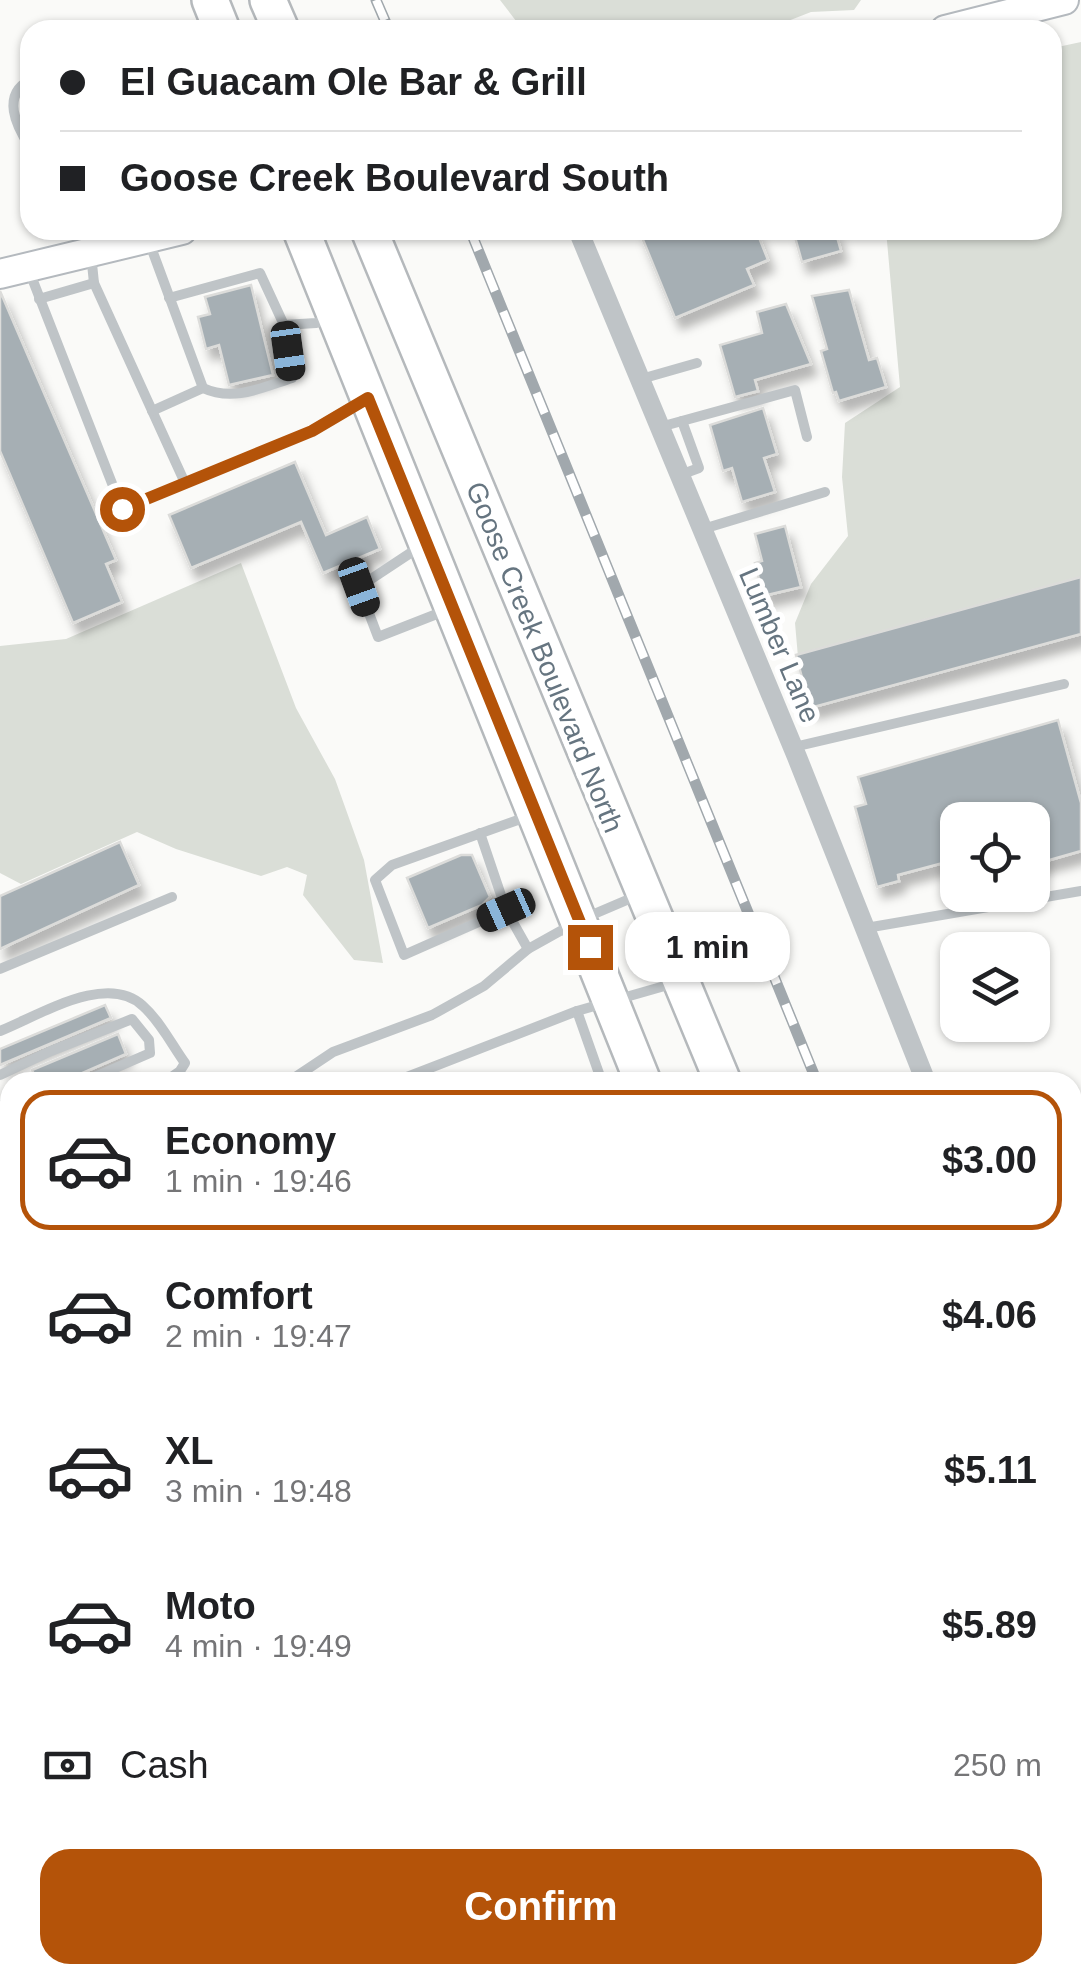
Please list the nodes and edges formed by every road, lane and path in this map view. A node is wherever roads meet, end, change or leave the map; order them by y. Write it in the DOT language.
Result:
graph roads {
  1 [pos="1064,0"];
  2 [pos="985,20"];
  3 [pos="20,86"];
  4 [pos="20,130"];
  5 [pos="140,240"];
  6 [pos="149,240"];
  7 [pos="305,240"];
  8 [pos="373,240"];
  9 [pos="582,240"];
  10 [pos="90,252"];
  11 [pos="14,270"];
  12 [pos="94,283"];
  13 [pos="170,298"];
  14 [pos="39,299"];
  15 [pos="336,317"];
  16 [pos="284,325"];
  17 [pos="696,362"];
  18 [pos="640,379"];
  19 [pos="202,388"];
  20 [pos="368,398"];
  21 [pos="152,410"];
  22 [pos="682,421"];
  23 [pos="660,427"];
  24 [pos="807,437"];
  25 [pos="680,475"];
  26 [pos="185,484"];
  27 [pos="824,492"];
  28 [pos="702,529"];
  29 [pos="426,542"];
  30 [pos="452,608"];
  31 [pos="1064,684"];
  32 [pos="793,747"];
  33 [pos="534,814"];
  34 [pos="480,833"];
  35 [pos="1081,890"];
  36 [pos="642,894"];
  37 [pos="172,897"];
  38 [pos="506,910"];
  39 [pos="580,920"];
  40 [pos="865,928"];
  41 [pos="528,950"];
  42 [pos="0,969"];
  43 [pos="680,982"];
  44 [pos="593,1006"];
  45 [pos="0,1031"];
  46 [pos="6,1072"];
  47 [pos="107,1072"];
  48 [pos="179,1072"];
  49 [pos="304,1072"];
  50 [pos="425,1072"];
  51 [pos="601,1072"];
  52 [pos="637,1072"];
  53 [pos="719,1072"];
  54 [pos="922,1072"];
  1 -- 2 [label="main road"];
  3 -- 4 [label="lane"];
  5 -- 10 [label="main road"];
  6 -- 13 [label="lane"];
  7 -- 15 [label="highway"];
  8 -- 36 [label="highway, Goose Creek Boulevard North"];
  9 -- 18 [label="street, Lumber Lane"];
  10 -- 11 [label="main road"];
  10 -- 12 [label="lane"];
  11 -- 14 [label="lane"];
  12 -- 14 [label="lane"];
  12 -- 21 [label="lane"];
  13 -- 16 [label="lane"];
  13 -- 19 [label="lane"];
  14 -- 26 [label="lane"];
  15 -- 16 [label="lane"];
  15 -- 20 [label="highway"];
  16 -- 19 [label="lane"];
  17 -- 18 [label="lane"];
  18 -- 23 [label="street, Lumber Lane"];
  19 -- 21 [label="lane"];
  20 -- 26 [label="lane"];
  20 -- 29 [label="highway"];
  21 -- 26 [label="lane"];
  22 -- 23 [label="lane"];
  22 -- 24 [label="lane"];
  22 -- 25 [label="lane"];
  23 -- 25 [label="street, Lumber Lane"];
  25 -- 28 [label="street, Lumber Lane"];
  27 -- 28 [label="lane"];
  28 -- 32 [label="street, Lumber Lane"];
  29 -- 30 [label="highway"];
  29 -- 30 [label="lane"];
  30 -- 33 [label="highway"];
  31 -- 32 [label="lane"];
  32 -- 40 [label="street, Lumber Lane"];
  33 -- 34 [label="lane"];
  33 -- 39 [label="highway"];
  34 -- 38 [label="lane"];
  34 -- 38 [label="lane"];
  35 -- 40 [label="lane"];
  36 -- 39 [label="lane"];
  36 -- 43 [label="highway, Goose Creek Boulevard North"];
  37 -- 42 [label="lane"];
  38 -- 41 [label="lane"];
  39 -- 41 [label="lane"];
  39 -- 44 [label="highway"];
  40 -- 54 [label="street, Lumber Lane"];
  41 -- 49 [label="lane"];
  43 -- 44 [label="lane"];
  43 -- 53 [label="highway, Goose Creek Boulevard North"];
  44 -- 50 [label="lane"];
  44 -- 51 [label="lane"];
  44 -- 52 [label="highway"];
  45 -- 48 [label="lane"];
  46 -- 47 [label="lane"];
}
